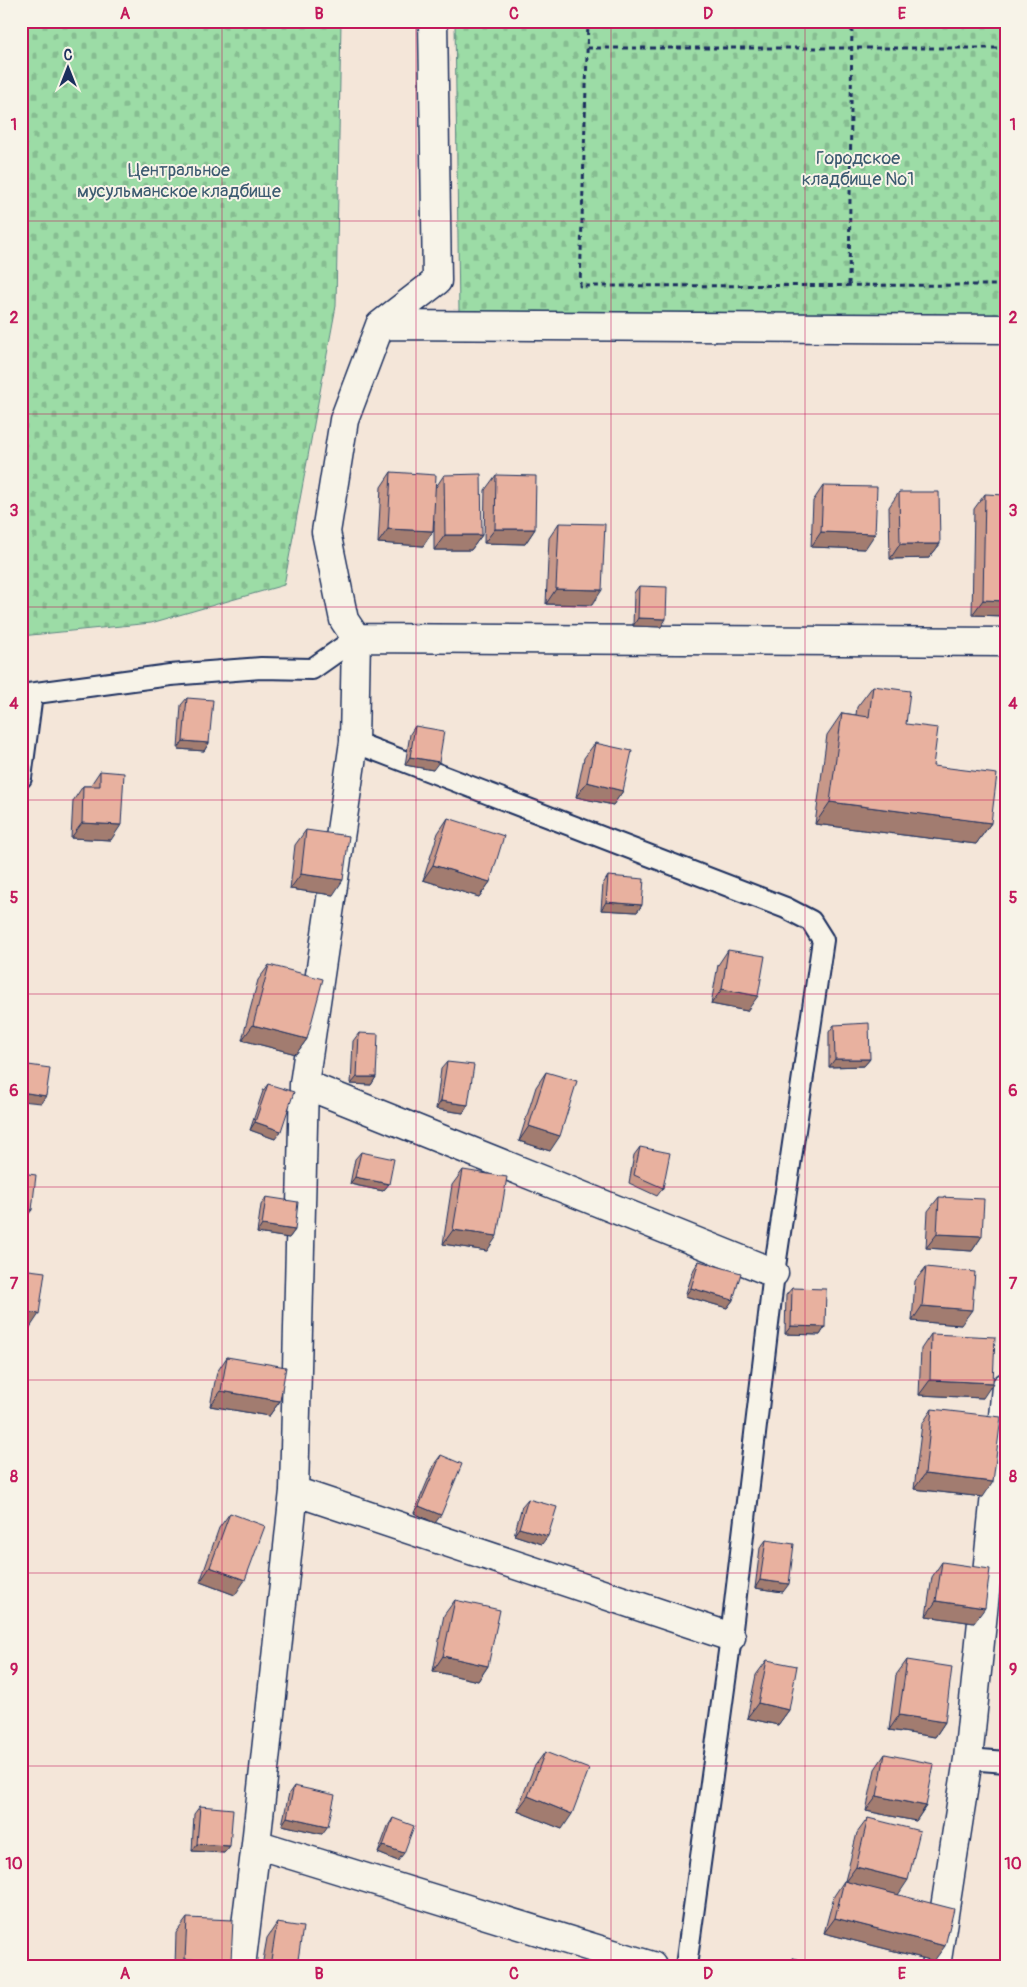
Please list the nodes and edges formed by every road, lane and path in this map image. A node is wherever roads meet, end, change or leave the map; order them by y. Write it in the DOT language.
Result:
graph roads {
  1 [pos="433,21"];
  2 [pos="588,21"];
  3 [pos="852,21"];
  4 [pos="587,48"];
  5 [pos="852,48"];
  6 [pos="1006,48"];
  7 [pos="849,285"];
  8 [pos="1006,285"];
  9 [pos="380,325"];
  10 [pos="1006,329"];
  11 [pos="356,638"];
  12 [pos="1006,642"];
  13 [pos="27,694"];
  14 [pos="354,742"];
  15 [pos="21,778"];
  16 [pos="304,1084"];
  17 [pos="774,1273"];
  18 [pos="1005,1398"];
  19 [pos="294,1491"];
  20 [pos="731,1637"];
  21 [pos="968,1759"];
  22 [pos="1006,1762"];
  23 [pos="256,1844"];
  24 [pos="241,1966"];
  25 [pos="652,1966"];
  26 [pos="686,1966"];
  27 [pos="936,1966"];
  1 -- 9 [label="street"];
  2 -- 4 [label="path"];
  3 -- 5 [label="path"];
  4 -- 5 [label="path"];
  4 -- 7 [label="path"];
  5 -- 6 [label="path"];
  5 -- 7 [label="path"];
  7 -- 8 [label="path"];
  9 -- 10 [label="street"];
  9 -- 11 [label="street"];
  11 -- 12 [label="street"];
  11 -- 13 [label="lane"];
  11 -- 14 [label="street"];
  13 -- 15 [label="lane"];
  14 -- 16 [label="street"];
  14 -- 17 [label="lane"];
  16 -- 17 [label="street"];
  16 -- 19 [label="street"];
  17 -- 20 [label="lane"];
  18 -- 21 [label="street"];
  19 -- 20 [label="street"];
  19 -- 23 [label="street"];
  20 -- 26 [label="lane"];
  21 -- 22 [label="lane"];
  21 -- 27 [label="street"];
  23 -- 24 [label="street"];
  23 -- 25 [label="street"];
}
